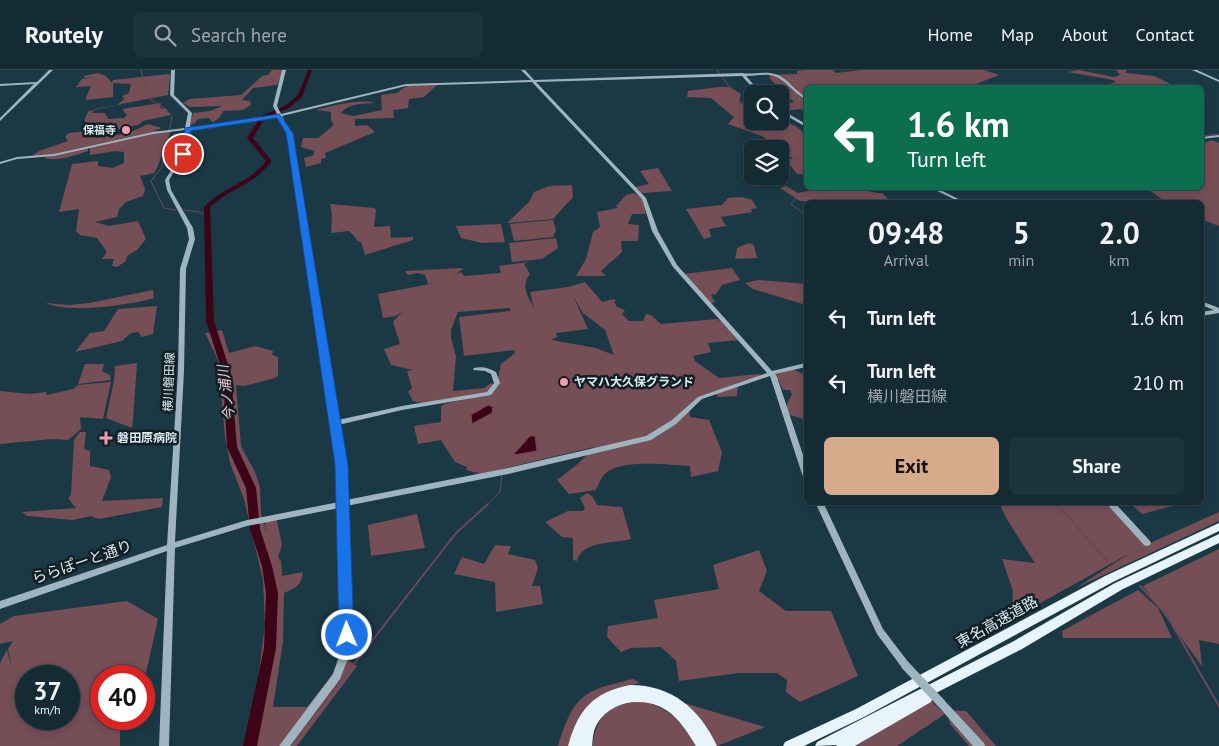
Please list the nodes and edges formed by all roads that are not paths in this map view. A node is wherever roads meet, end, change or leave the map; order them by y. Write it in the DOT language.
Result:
graph roads {
  1 [pos="51,70"];
  2 [pos="173,70"];
  3 [pos="284,70"];
  4 [pos="523,70"];
  5 [pos="740,70"];
  6 [pos="1194,70"];
  7 [pos="742,75"];
  8 [pos="1219,81"];
  9 [pos="535,82"];
  10 [pos="38,83"];
  11 [pos="0,85"];
  12 [pos="751,85"];
  13 [pos="804,97"];
  14 [pos="278,113"];
  15 [pos="789,116"];
  16 [pos="0,120"];
  17 [pos="804,125"];
  18 [pos="188,129"];
  19 [pos="1219,136"];
  20 [pos="1204,138"];
  21 [pos="0,163"];
  22 [pos="937,190"];
  23 [pos="959,200"];
  24 [pos="1204,303"];
  25 [pos="1219,310"];
  26 [pos="1204,313"];
  27 [pos="804,365"];
  28 [pos="476,369"];
  29 [pos="772,373"];
  30 [pos="335,423"];
  31 [pos="804,468"];
  32 [pos="342,504"];
  33 [pos="820,505"];
  34 [pos="1112,505"];
  35 [pos="1219,527"];
  36 [pos="1219,538"];
  37 [pos="1148,544"];
  38 [pos="172,546"];
  39 [pos="0,604"];
  40 [pos="1018,645"];
  41 [pos="164,746"];
  42 [pos="284,746"];
  43 [pos="575,746"];
  44 [pos="585,746"];
  45 [pos="703,746"];
  46 [pos="710,746"];
  47 [pos="790,746"];
  48 [pos="822,746"];
  49 [pos="843,746"];
  50 [pos="980,746"];
  1 -- 10 [label="street"];
  2 -- 18 [label="street, 横川磐田線"];
  3 -- 14 [label="street"];
  4 -- 9 [label="street"];
  5 -- 7 [label="street"];
  6 -- 8 [label="street"];
  7 -- 9 [label="street"];
  7 -- 12 [label="street"];
  7 -- 13 [label="street"];
  9 -- 14 [label="street"];
  9 -- 29 [label="street"];
  10 -- 11 [label="street"];
  10 -- 16 [label="street"];
  14 -- 18 [label="street"];
  14 -- 30 [label="street"];
  15 -- 17 [label="street"];
  18 -- 21 [label="street"];
  18 -- 38 [label="street, 横川磐田線"];
  19 -- 20 [label="street"];
  22 -- 23 [label="street"];
  24 -- 25 [label="street"];
  25 -- 26 [label="street"];
  27 -- 29 [label="street, ららぽーと通り"];
  28 -- 30 [label="street"];
  29 -- 31 [label="street"];
  29 -- 32 [label="street, ららぽーと通り"];
  30 -- 32 [label="street"];
  32 -- 38 [label="street, ららぽーと通り"];
  32 -- 42 [label="street"];
  33 -- 50 [label="street, bridge"];
  34 -- 37 [label="street"];
  35 -- 47 [label="highway, 東名高速道路"];
  36 -- 40 [label="highway"];
  38 -- 39 [label="street, ららぽーと通り"];
  38 -- 41 [label="street, 横川磐田線"];
  40 -- 48 [label="highway"];
  40 -- 49 [label="highway"];
  43 -- 46 [label="highway"];
  44 -- 45 [label="highway"];
}
